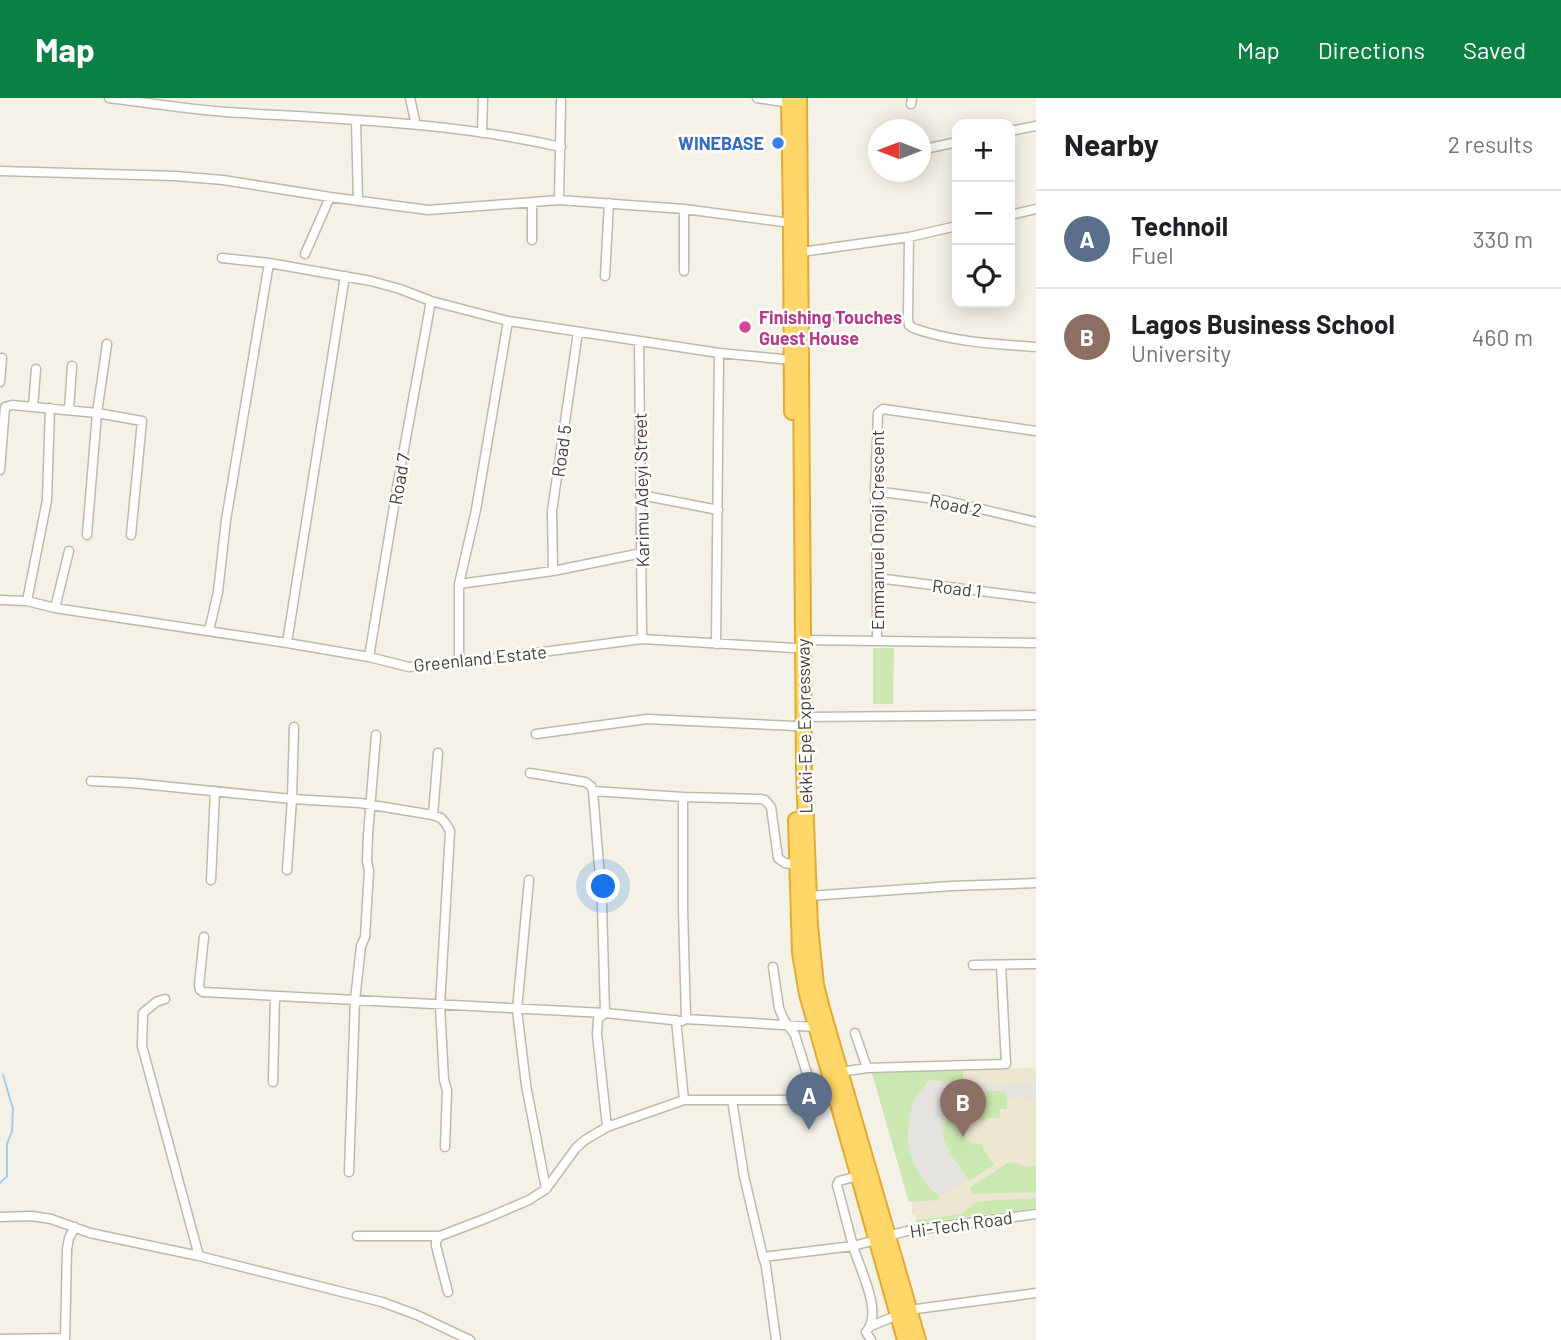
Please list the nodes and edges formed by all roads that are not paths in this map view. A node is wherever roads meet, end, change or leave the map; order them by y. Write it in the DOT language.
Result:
graph roads {
  1 [pos="109,98"];
  2 [pos="411,98"];
  3 [pos="483,98"];
  4 [pos="757,98"];
  5 [pos="792,100"];
  6 [pos="561,101"];
  7 [pos="356,120"];
  8 [pos="416,125"];
  9 [pos="1036,126"];
  10 [pos="1015,130"];
  11 [pos="482,133"];
  12 [pos="952,143"];
  13 [pos="561,146"];
  14 [pos="931,148"];
  15 [pos="0,171"];
  16 [pos="330,197"];
  17 [pos="559,200"];
  18 [pos="358,201"];
  19 [pos="532,202"];
  20 [pos="609,203"];
  21 [pos="684,209"];
  22 [pos="1036,209"];
  23 [pos="1015,214"];
  24 [pos="791,223"];
  25 [pos="952,227"];
  26 [pos="909,237"];
  27 [pos="531,240"];
  28 [pos="801,252"];
  29 [pos="305,254"];
  30 [pos="222,258"];
  31 [pos="270,263"];
  32 [pos="684,271"];
  33 [pos="345,276"];
  34 [pos="605,276"];
  35 [pos="431,301"];
  36 [pos="829,319"];
  37 [pos="801,320"];
  38 [pos="508,321"];
  39 [pos="578,332"];
  40 [pos="639,341"];
  41 [pos="107,344"];
  42 [pos="1036,347"];
  43 [pos="719,353"];
  44 [pos="2,358"];
  45 [pos="792,360"];
  46 [pos="72,366"];
  47 [pos="36,369"];
  48 [pos="0,382"];
  49 [pos="2,404"];
  50 [pos="33,407"];
  51 [pos="50,408"];
  52 [pos="69,410"];
  53 [pos="97,413"];
  54 [pos="1036,431"];
  55 [pos="0,470"];
  56 [pos="875,491"];
  57 [pos="641,495"];
  58 [pos="718,510"];
  59 [pos="1036,522"];
  60 [pos="87,535"];
  61 [pos="131,535"];
  62 [pos="69,551"];
  63 [pos="798,552"];
  64 [pos="642,553"];
  65 [pos="553,571"];
  66 [pos="877,578"];
  67 [pos="458,584"];
  68 [pos="1036,598"];
  69 [pos="0,600"];
  70 [pos="27,601"];
  71 [pos="55,608"];
  72 [pos="209,631"];
  73 [pos="642,639"];
  74 [pos="877,641"];
  75 [pos="287,643"];
  76 [pos="1036,643"];
  77 [pos="716,644"];
  78 [pos="799,644"];
  79 [pos="369,657"];
  80 [pos="459,663"];
  81 [pos="1036,715"];
  82 [pos="799,721"];
  83 [pos="294,727"];
  84 [pos="536,734"];
  85 [pos="376,735"];
  86 [pos="438,753"];
  87 [pos="530,773"];
  88 [pos="91,781"];
  89 [pos="215,791"];
  90 [pos="593,791"];
  91 [pos="682,797"];
  92 [pos="292,799"];
  93 [pos="370,805"];
  94 [pos="437,816"];
  95 [pos="797,865"];
  96 [pos="287,870"];
  97 [pos="211,880"];
  98 [pos="529,880"];
  99 [pos="1036,883"];
  100 [pos="808,896"];
  101 [pos="204,936"];
  102 [pos="1036,964"];
  103 [pos="973,965"];
  104 [pos="1002,965"];
  105 [pos="773,967"];
  106 [pos="275,996"];
  107 [pos="165,999"];
  108 [pos="355,1000"];
  109 [pos="440,1006"];
  110 [pos="517,1010"];
  111 [pos="605,1013"];
  112 [pos="687,1019"];
  113 [pos="676,1020"];
  114 [pos="787,1025"];
  115 [pos="815,1027"];
  116 [pos="855,1033"];
  117 [pos="867,1068"];
  118 [pos="840,1072"];
  119 [pos="808,1077"];
  120 [pos="273,1082"];
  121 [pos="684,1100"];
  122 [pos="732,1100"];
  123 [pos="836,1100"];
  124 [pos="607,1127"];
  125 [pos="446,1147"];
  126 [pos="349,1172"];
  127 [pos="858,1175"];
  128 [pos="546,1189"];
  129 [pos="1036,1214"];
  130 [pos="0,1217"];
  131 [pos="75,1227"];
  132 [pos="357,1236"];
  133 [pos="440,1236"];
  134 [pos="883,1240"];
  135 [pos="853,1246"];
  136 [pos="199,1256"];
  137 [pos="763,1257"];
  138 [pos="448,1292"];
  139 [pos="1036,1293"];
  140 [pos="904,1312"];
  141 [pos="871,1326"];
  142 [pos="0,1339"];
  143 [pos="65,1339"];
  144 [pos="470,1340"];
  145 [pos="776,1340"];
  146 [pos="871,1340"];
  147 [pos="905,1340"];
  148 [pos="918,1340"];
  1 -- 7 [label="street"];
  2 -- 8 [label="street"];
  3 -- 11 [label="street"];
  4 -- 5 [label="street"];
  5 -- 24 [label="highway, Lekki-Epe Expressway"];
  5 -- 28 [label="highway, Lekki-Epe Expressway"];
  6 -- 13 [label="street"];
  7 -- 8 [label="street"];
  7 -- 18 [label="street"];
  8 -- 11 [label="street"];
  9 -- 10 [label="street"];
  11 -- 13 [label="street"];
  12 -- 14 [label="street"];
  13 -- 17 [label="street"];
  15 -- 16 [label="street"];
  16 -- 18 [label="street"];
  16 -- 29 [label="street"];
  17 -- 19 [label="street"];
  17 -- 20 [label="street"];
  18 -- 19 [label="street"];
  19 -- 27 [label="street"];
  20 -- 21 [label="street"];
  20 -- 34 [label="street"];
  21 -- 24 [label="street"];
  21 -- 32 [label="street"];
  22 -- 23 [label="street"];
  24 -- 45 [label="highway, Lekki-Epe Expressway"];
  25 -- 26 [label="street"];
  26 -- 28 [label="street"];
  26 -- 42 [label="street"];
  28 -- 37 [label="highway, Lekki-Epe Expressway"];
  30 -- 31 [label="street"];
  31 -- 33 [label="street"];
  31 -- 72 [label="street"];
  33 -- 35 [label="street"];
  33 -- 75 [label="street"];
  35 -- 38 [label="street"];
  35 -- 79 [label="street, Road 7"];
  36 -- 37 [label="street"];
  37 -- 63 [label="highway, Lekki-Epe Expressway"];
  38 -- 39 [label="street"];
  38 -- 67 [label="street"];
  39 -- 40 [label="street"];
  39 -- 65 [label="street, Road 5"];
  40 -- 43 [label="street"];
  40 -- 57 [label="street, Karimu Adeyi Street"];
  41 -- 53 [label="street"];
  43 -- 45 [label="street"];
  43 -- 58 [label="street"];
  44 -- 48 [label="street"];
  45 -- 63 [label="highway, Lekki-Epe Expressway"];
  46 -- 52 [label="street"];
  47 -- 50 [label="street"];
  49 -- 50 [label="street"];
  49 -- 55 [label="street"];
  50 -- 51 [label="street"];
  51 -- 52 [label="street"];
  51 -- 70 [label="street"];
  52 -- 53 [label="street"];
  53 -- 60 [label="street"];
  53 -- 61 [label="street"];
  54 -- 56 [label="street, Emmanuel Onoji Crescent"];
  56 -- 59 [label="street, Road 2"];
  56 -- 66 [label="street, Emmanuel Onoji Crescent"];
  57 -- 58 [label="street"];
  57 -- 64 [label="street, Karimu Adeyi Street"];
  58 -- 77 [label="street"];
  62 -- 71 [label="street"];
  63 -- 78 [label="highway, Lekki-Epe Expressway"];
  64 -- 65 [label="street"];
  64 -- 73 [label="street, Karimu Adeyi Street"];
  65 -- 67 [label="street"];
  66 -- 68 [label="street, Road 1"];
  66 -- 74 [label="street, Emmanuel Onoji Crescent"];
  67 -- 80 [label="street"];
  69 -- 70 [label="street, Greenland Estate"];
  70 -- 71 [label="street, Greenland Estate"];
  71 -- 72 [label="street, Greenland Estate"];
  72 -- 75 [label="street, Greenland Estate"];
  73 -- 77 [label="street, Greenland Estate"];
  73 -- 80 [label="street, Greenland Estate"];
  74 -- 76 [label="street, Greenland Estate"];
  74 -- 78 [label="street, Greenland Estate"];
  75 -- 79 [label="street, Greenland Estate"];
  77 -- 78 [label="street, Greenland Estate"];
  78 -- 82 [label="highway, Lekki-Epe Expressway"];
  79 -- 80 [label="street, Greenland Estate"];
  81 -- 82 [label="street"];
  82 -- 84 [label="street"];
  82 -- 95 [label="highway, Lekki-Epe Expressway"];
  82 -- 100 [label="highway, Lekki-Epe Expressway"];
  83 -- 92 [label="street"];
  85 -- 93 [label="street"];
  86 -- 94 [label="street"];
  87 -- 90 [label="street"];
  88 -- 89 [label="street"];
  89 -- 92 [label="street"];
  89 -- 97 [label="street"];
  90 -- 91 [label="street"];
  90 -- 111 [label="street"];
  91 -- 95 [label="street"];
  91 -- 112 [label="street"];
  92 -- 93 [label="street"];
  92 -- 96 [label="street"];
  93 -- 94 [label="street"];
  93 -- 108 [label="street"];
  94 -- 109 [label="street"];
  95 -- 115 [label="highway, Lekki-Epe Expressway"];
  98 -- 110 [label="street"];
  99 -- 100 [label="street"];
  100 -- 118 [label="highway, Lekki-Epe Expressway"];
  101 -- 106 [label="street"];
  102 -- 104 [label="street"];
  103 -- 104 [label="street"];
  104 -- 117 [label="street"];
  105 -- 114 [label="street"];
  106 -- 108 [label="street"];
  106 -- 120 [label="street"];
  107 -- 136 [label="street"];
  108 -- 109 [label="street"];
  108 -- 126 [label="street"];
  109 -- 110 [label="street"];
  109 -- 125 [label="street"];
  110 -- 111 [label="street"];
  110 -- 128 [label="street"];
  111 -- 113 [label="street"];
  111 -- 124 [label="street"];
  112 -- 113 [label="street"];
  112 -- 114 [label="street"];
  113 -- 121 [label="street"];
  114 -- 115 [label="street"];
  114 -- 119 [label="street"];
  115 -- 123 [label="highway, Lekki-Epe Expressway"];
  116 -- 117 [label="street"];
  117 -- 118 [label="street"];
  118 -- 134 [label="highway, Lekki-Epe Expressway"];
  121 -- 122 [label="street"];
  121 -- 124 [label="street"];
  122 -- 123 [label="street"];
  122 -- 137 [label="street"];
  123 -- 127 [label="highway, Lekki-Epe Expressway"];
  124 -- 128 [label="street"];
  127 -- 134 [label="highway, Lekki-Epe Expressway"];
  127 -- 135 [label="street"];
  128 -- 133 [label="street"];
  129 -- 134 [label="street, Hi-Tech Road"];
  130 -- 131 [label="street"];
  131 -- 136 [label="street"];
  131 -- 143 [label="street"];
  132 -- 133 [label="street"];
  133 -- 138 [label="street"];
  134 -- 135 [label="street, Hi-Tech Road"];
  134 -- 140 [label="highway, Lekki-Epe Expressway"];
  135 -- 137 [label="street, Hi-Tech Road"];
  135 -- 141 [label="street"];
  136 -- 144 [label="street"];
  137 -- 145 [label="street"];
  139 -- 140 [label="street"];
  140 -- 141 [label="street"];
  140 -- 147 [label="highway, Lekki-Epe Expressway"];
  140 -- 148 [label="highway, Lekki-Epe Expressway"];
  141 -- 146 [label="street"];
  142 -- 143 [label="street"];
}
